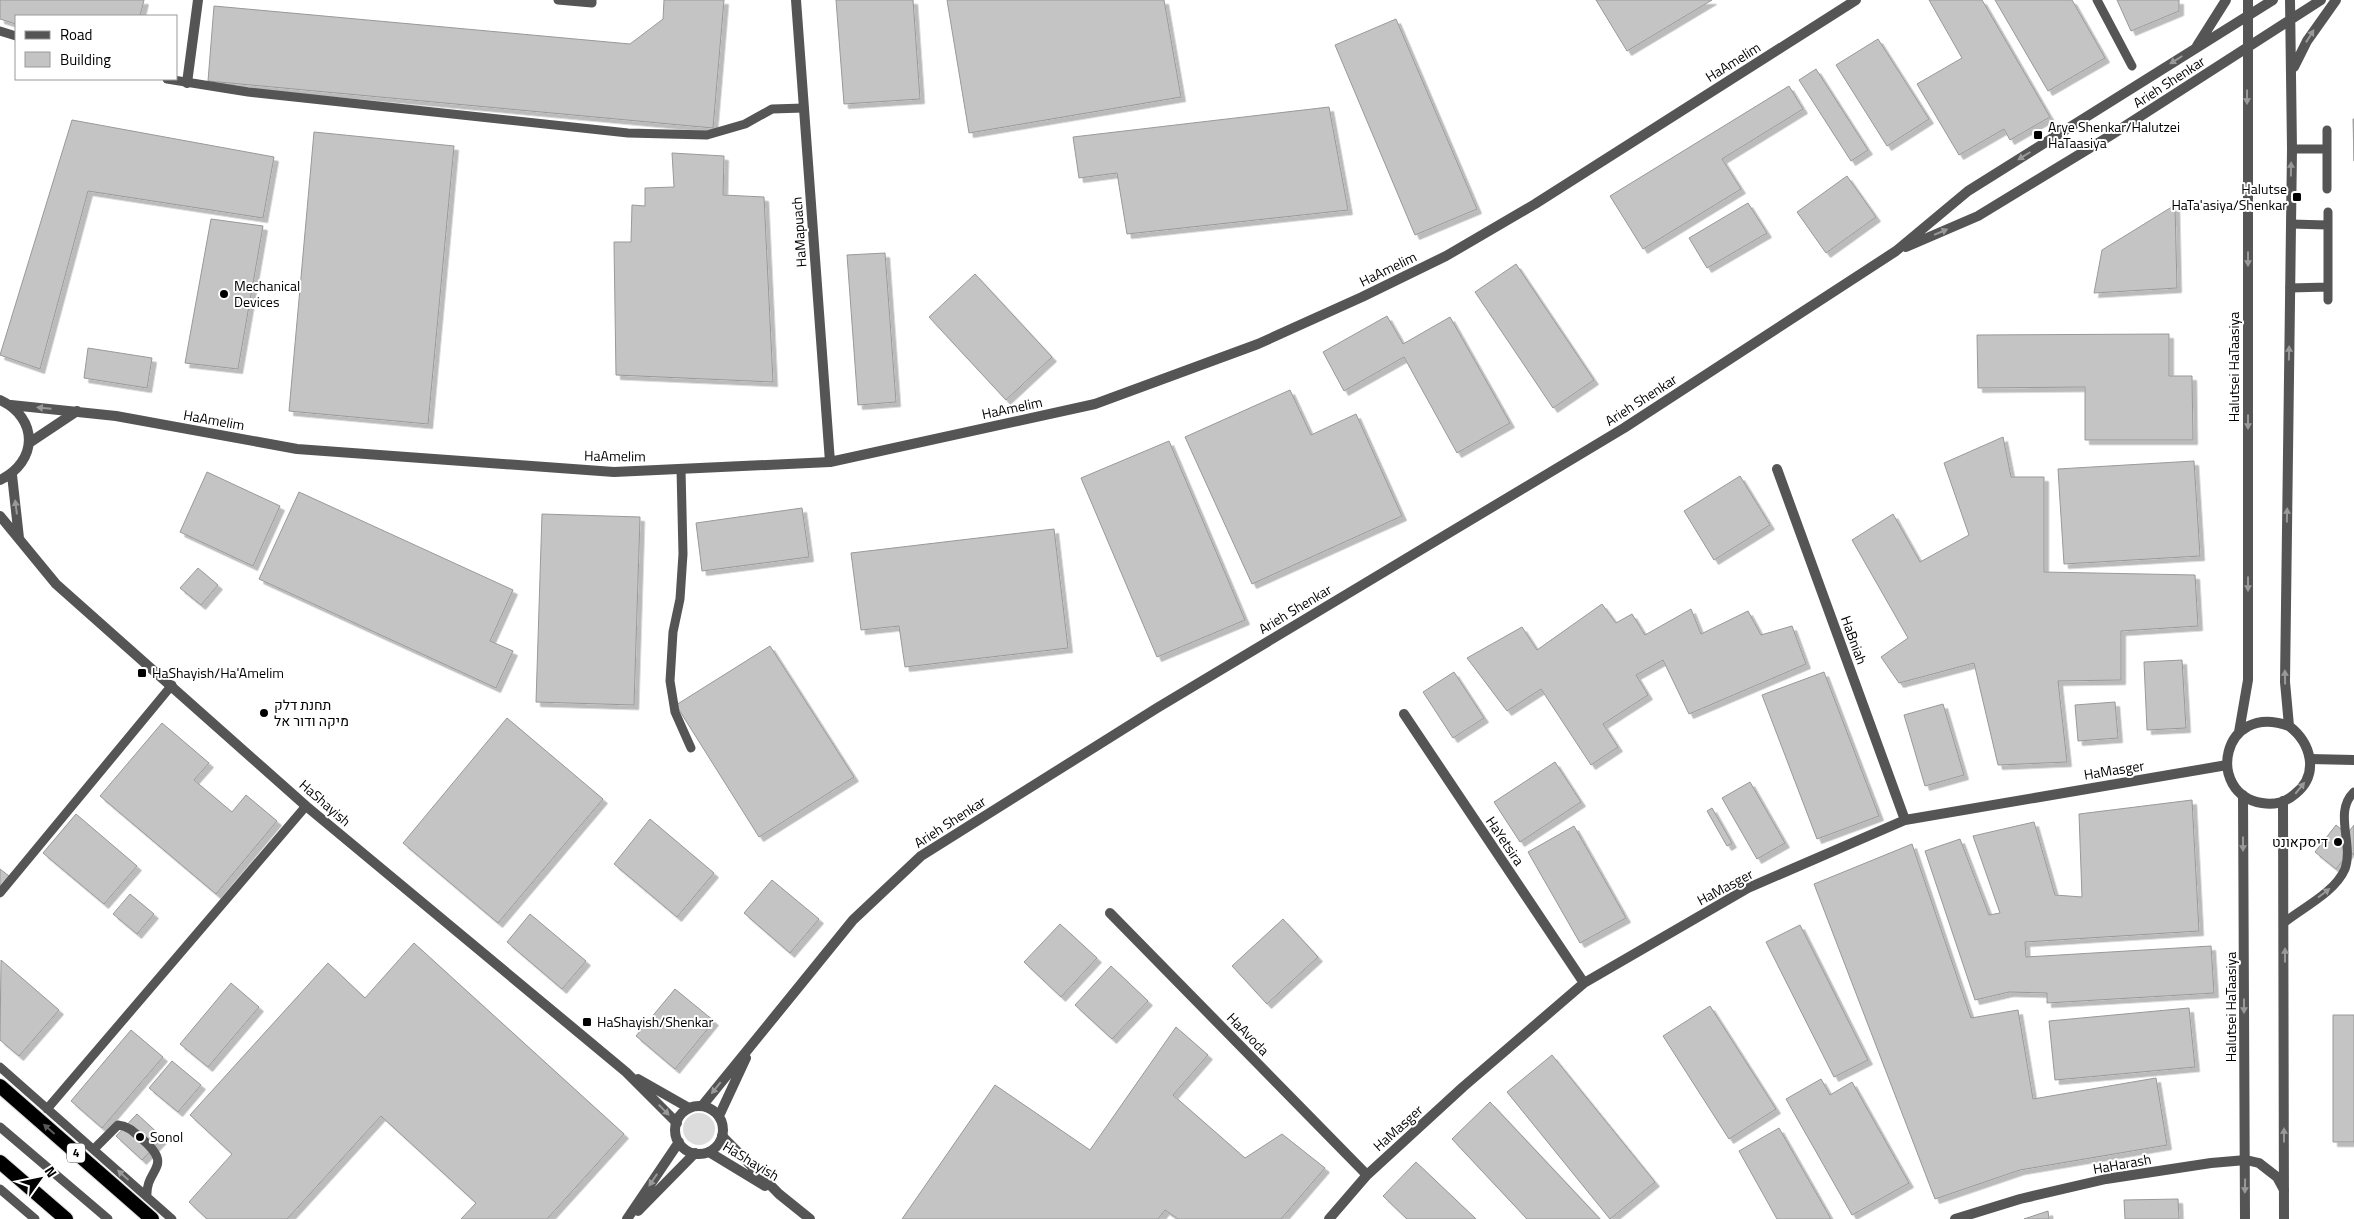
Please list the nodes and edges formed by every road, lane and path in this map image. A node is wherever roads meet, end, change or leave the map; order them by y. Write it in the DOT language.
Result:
graph roads {
  1 [pos="198,0"];
  2 [pos="558,0"];
  3 [pos="592,0"];
  4 [pos="796,0"];
  5 [pos="1856,0"];
  6 [pos="2097,0"];
  7 [pos="2226,0"];
  8 [pos="2248,0"];
  9 [pos="2274,0"];
  10 [pos="2290,0"];
  11 [pos="2321,0"];
  12 [pos="2336,0"];
  13 [pos="2248,16"];
  14 [pos="2291,20"];
  15 [pos="0,31"];
  16 [pos="15,36"];
  17 [pos="2196,48"];
  18 [pos="2247,48"];
  19 [pos="2132,66"];
  20 [pos="2292,76"];
  21 [pos="173,80"];
  22 [pos="186,82"];
  23 [pos="804,108"];
  24 [pos="2327,130"];
  25 [pos="2292,149"];
  26 [pos="2327,150"];
  27 [pos="2327,189"];
  28 [pos="2328,212"];
  29 [pos="2290,224"];
  30 [pos="2328,225"];
  31 [pos="1896,251"];
  32 [pos="2290,288"];
  33 [pos="2328,288"];
  34 [pos="2328,300"];
  35 [pos="0,400"];
  36 [pos="11,405"];
  37 [pos="77,411"];
  38 [pos="29,443"];
  39 [pos="830,462"];
  40 [pos="681,469"];
  41 [pos="1777,469"];
  42 [pos="12,475"];
  43 [pos="0,480"];
  44 [pos="0,516"];
  45 [pos="19,539"];
  46 [pos="172,685"];
  47 [pos="1404,714"];
  48 [pos="2289,726"];
  49 [pos="2239,732"];
  50 [pos="691,748"];
  51 [pos="2310,759"];
  52 [pos="2354,760"];
  53 [pos="2227,765"];
  54 [pos="2354,792"];
  55 [pos="2243,795"];
  56 [pos="2283,802"];
  57 [pos="306,806"];
  58 [pos="1905,820"];
  59 [pos="0,893"];
  60 [pos="1110,913"];
  61 [pos="2285,922"];
  62 [pos="1584,983"];
  63 [pos="752,1043"];
  64 [pos="0,1067"];
  65 [pos="626,1072"];
  66 [pos="0,1086"];
  67 [pos="702,1106"];
  68 [pos="47,1108"];
  69 [pos="689,1108"];
  70 [pos="719,1116"];
  71 [pos="676,1123"];
  72 [pos="0,1127"];
  73 [pos="722,1136"];
  74 [pos="679,1142"];
  75 [pos="94,1149"];
  76 [pos="709,1152"];
  77 [pos="695,1153"];
  78 [pos="2246,1160"];
  79 [pos="0,1162"];
  80 [pos="1367,1175"];
  81 [pos="0,1189"];
  82 [pos="2284,1190"];
  83 [pos="779,1194"];
  84 [pos="147,1197"];
  85 [pos="35,1219"];
  86 [pos="66,1219"];
  87 [pos="108,1219"];
  88 [pos="152,1219"];
  89 [pos="172,1219"];
  90 [pos="629,1219"];
  91 [pos="810,1219"];
  92 [pos="1330,1219"];
  93 [pos="1955,1219"];
  94 [pos="2245,1219"];
  95 [pos="2284,1219"];
  1 -- 22 [label="street"];
  2 -- 3 [label="lane"];
  4 -- 23 [label="street, HaMapuach"];
  5 -- 39 [label="street, HaAmelim"];
  6 -- 19 [label="lane"];
  7 -- 17 [label="street"];
  8 -- 13 [label="street, Halutsei HaTaasiya"];
  9 -- 13 [label="street, Arieh Shenkar"];
  10 -- 14 [label="street"];
  11 -- 14 [label="street, Arieh Shenkar"];
  20 -- 12 [label="street, one-way"];
  13 -- 17 [label="street, Arieh Shenkar"];
  13 -- 18 [label="street, Halutsei HaTaasiya"];
  14 -- 18 [label="street, Arieh Shenkar"];
  14 -- 20 [label="street"];
  15 -- 16 [label="lane"];
  17 -- 31 [label="street, Arieh Shenkar, one-way"];
  31 -- 18 [label="street, Arieh Shenkar, one-way"];
  18 -- 49 [label="street, Halutsei HaTaasiya, one-way"];
  20 -- 25 [label="street"];
  21 -- 22 [label="lane"];
  22 -- 23 [label="lane"];
  23 -- 39 [label="street, HaMapuach"];
  24 -- 26 [label="lane"];
  25 -- 26 [label="lane"];
  29 -- 25 [label="street, one-way"];
  26 -- 27 [label="lane"];
  28 -- 30 [label="lane"];
  29 -- 30 [label="lane"];
  29 -- 32 [label="street"];
  30 -- 33 [label="lane"];
  31 -- 63 [label="street, Arieh Shenkar"];
  32 -- 33 [label="lane"];
  48 -- 32 [label="street, one-way"];
  33 -- 34 [label="lane"];
  35 -- 36 [label="street"];
  37 -- 36 [label="street, HaAmelim, one-way"];
  36 -- 38 [label="street"];
  37 -- 38 [label="street"];
  37 -- 40 [label="street, HaAmelim"];
  38 -- 42 [label="street"];
  39 -- 40 [label="street, HaAmelim"];
  40 -- 50 [label="lane"];
  41 -- 58 [label="street, HaBniah"];
  42 -- 43 [label="street"];
  45 -- 42 [label="street, one-way"];
  44 -- 45 [label="street, HaShayish"];
  45 -- 46 [label="street, HaShayish"];
  46 -- 57 [label="street, HaShayish"];
  46 -- 59 [label="lane"];
  47 -- 62 [label="street, HaYetsira"];
  48 -- 49 [label="street"];
  48 -- 51 [label="street"];
  49 -- 53 [label="street, Halutsei HaTaasiya"];
  51 -- 52 [label="street"];
  56 -- 51 [label="street, one-way"];
  53 -- 55 [label="street"];
  53 -- 58 [label="street, HaMasger"];
  61 -- 54 [label="lane, one-way"];
  55 -- 56 [label="street"];
  55 -- 78 [label="street, Halutsei HaTaasiya, one-way"];
  56 -- 61 [label="street"];
  57 -- 65 [label="street, HaShayish"];
  57 -- 68 [label="lane"];
  58 -- 62 [label="street, HaMasger"];
  60 -- 80 [label="street, HaAvoda"];
  82 -- 61 [label="street, one-way"];
  62 -- 80 [label="street, HaMasger"];
  63 -- 67 [label="street, Arieh Shenkar, one-way"];
  63 -- 70 [label="street, Arieh Shenkar"];
  64 -- 68 [label="lane"];
  65 -- 69 [label="street, HaShayish"];
  65 -- 71 [label="street, HaShayish, one-way"];
  88 -- 66 [label="highway, 4, one-way"];
  67 -- 69 [label="street"];
  67 -- 70 [label="street"];
  68 -- 75 [label="lane"];
  69 -- 71 [label="street"];
  70 -- 73 [label="street"];
  71 -- 74 [label="street"];
  72 -- 87 [label="lane"];
  73 -- 76 [label="street"];
  73 -- 83 [label="street, HaShayish"];
  74 -- 77 [label="street"];
  74 -- 90 [label="street, one-way"];
  84 -- 75 [label="lane, one-way"];
  75 -- 84 [label="lane"];
  76 -- 77 [label="street"];
  76 -- 83 [label="street, HaShayish"];
  77 -- 90 [label="street"];
  78 -- 82 [label="street, HaHarash"];
  78 -- 93 [label="street, HaHarash"];
  78 -- 94 [label="street, Halutsei HaTaasiya, one-way"];
  79 -- 86 [label="highway"];
  80 -- 92 [label="street, HaMasger"];
  81 -- 85 [label="lane"];
  82 -- 95 [label="street"];
  83 -- 91 [label="street, HaShayish"];
  84 -- 89 [label="lane"];
}
